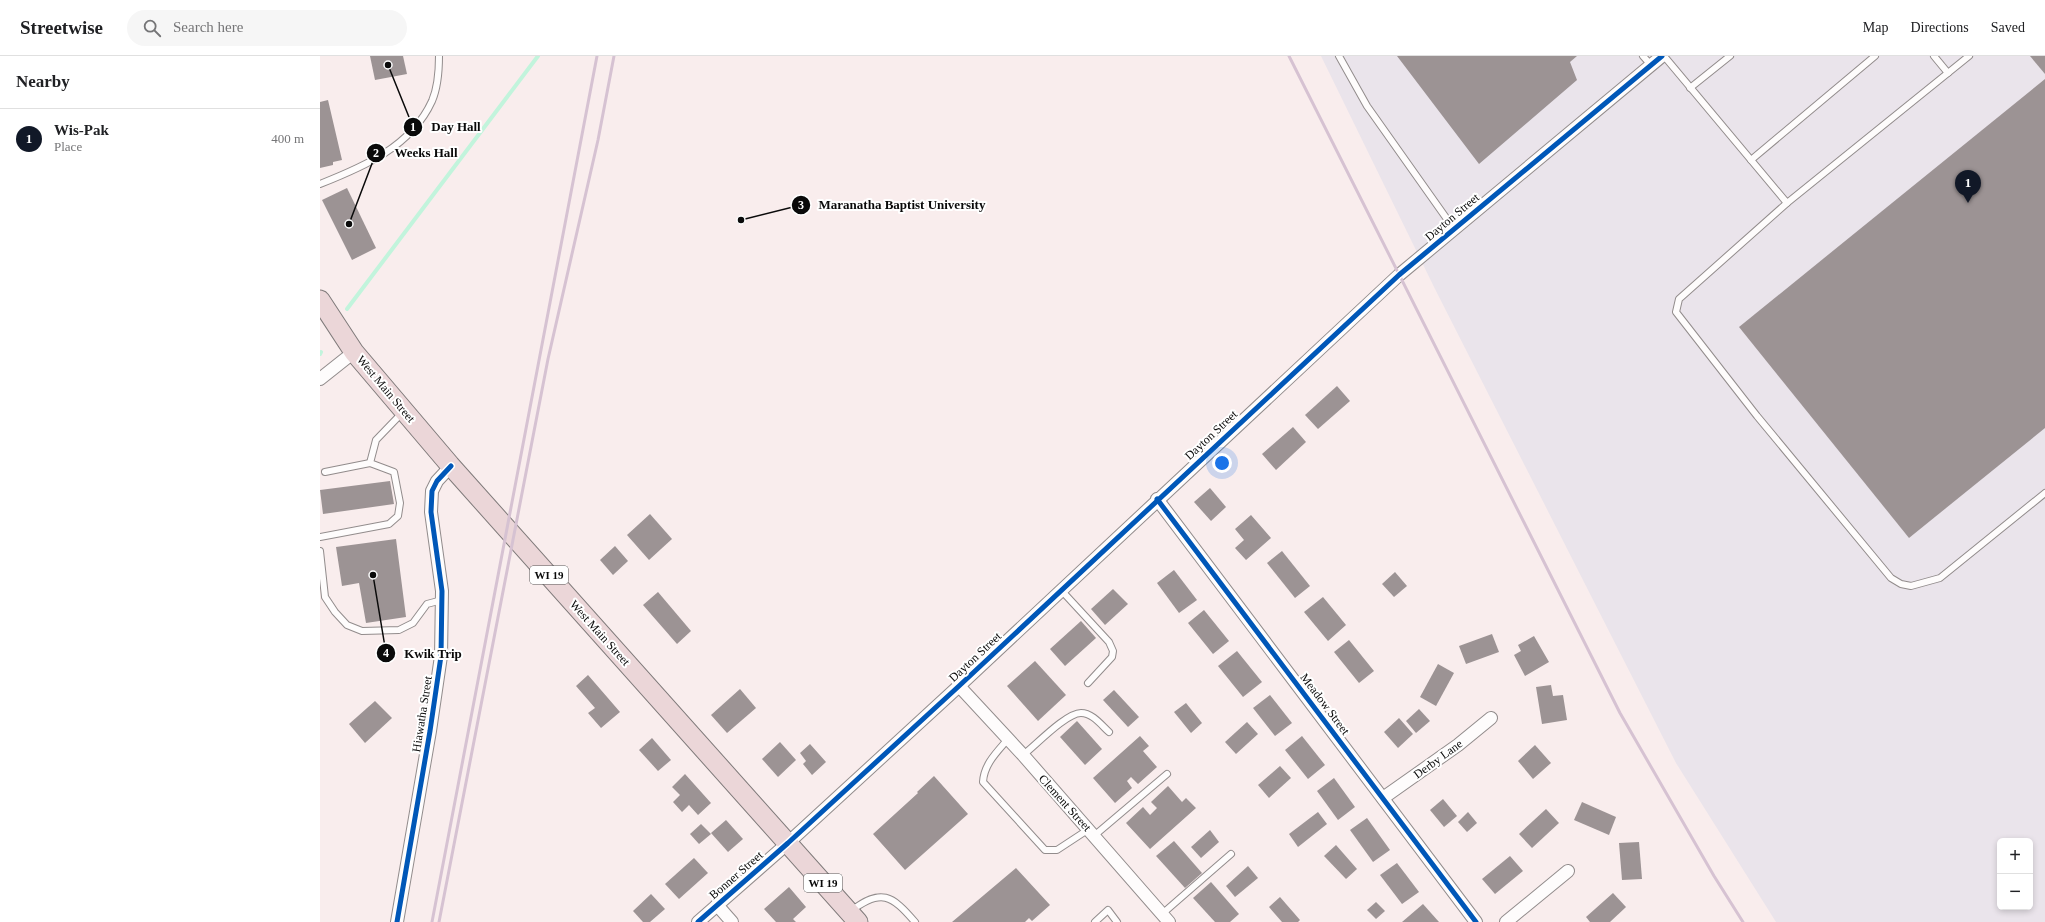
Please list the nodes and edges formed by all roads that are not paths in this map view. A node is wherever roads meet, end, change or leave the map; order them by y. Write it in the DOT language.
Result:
graph roads {
  1 [pos="440,56"];
  2 [pos="1338,56"];
  3 [pos="1663,56"];
  4 [pos="1730,56"];
  5 [pos="1875,56"];
  6 [pos="1934,56"];
  7 [pos="1969,56"];
  8 [pos="1647,61"];
  9 [pos="1948,73"];
  10 [pos="1690,88"];
  11 [pos="1751,160"];
  12 [pos="320,184"];
  13 [pos="1787,203"];
  14 [pos="1454,229"];
  15 [pos="320,300"];
  16 [pos="354,352"];
  17 [pos="320,379"];
  18 [pos="404,411"];
  19 [pos="370,463"];
  20 [pos="451,466"];
  21 [pos="325,472"];
  22 [pos="2045,493"];
  23 [pos="1157,499"];
  24 [pos="320,537"];
  25 [pos="320,551"];
  26 [pos="1060,590"];
  27 [pos="442,600"];
  28 [pos="1088,684"];
  29 [pos="959,686"];
  30 [pos="1491,718"];
  31 [pos="1109,732"];
  32 [pos="1008,739"];
  33 [pos="1023,756"];
  34 [pos="1167,774"];
  35 [pos="1383,798"];
  36 [pos="1092,832"];
  37 [pos="788,843"];
  38 [pos="1231,854"];
  39 [pos="1568,871"];
  40 [pos="717,905"];
  41 [pos="854,917"];
  42 [pos="1166,918"];
  43 [pos="397,922"];
  44 [pos="698,922"];
  45 [pos="732,922"];
  46 [pos="915,922"];
  47 [pos="1095,922"];
  48 [pos="1117,922"];
  49 [pos="1476,922"];
  50 [pos="1506,922"];
  1 -- 12 [label="lane"];
  2 -- 14 [label="lane"];
  3 -- 8 [label="street, Dayton Street"];
  3 -- 10 [label="lane"];
  4 -- 10 [label="lane"];
  5 -- 11 [label="lane"];
  6 -- 9 [label="lane"];
  7 -- 9 [label="lane"];
  8 -- 14 [label="street, Dayton Street"];
  9 -- 13 [label="lane"];
  10 -- 11 [label="lane"];
  11 -- 13 [label="lane"];
  13 -- 22 [label="lane"];
  14 -- 23 [label="street, Dayton Street"];
  15 -- 16 [label="main road, West Main Street / WI 19"];
  16 -- 17 [label="street"];
  16 -- 18 [label="main road, West Main Street / WI 19"];
  18 -- 19 [label="lane"];
  18 -- 20 [label="main road, West Main Street / WI 19"];
  19 -- 21 [label="lane"];
  19 -- 24 [label="lane"];
  20 -- 27 [label="street, Hiawatha Street"];
  20 -- 37 [label="main road, West Main Street / WI 19"];
  23 -- 26 [label="street, Dayton Street"];
  23 -- 35 [label="street, Meadow Street"];
  25 -- 27 [label="lane"];
  26 -- 28 [label="lane"];
  26 -- 29 [label="street, Dayton Street"];
  27 -- 43 [label="street, Hiawatha Street"];
  29 -- 32 [label="street, Clement Street"];
  29 -- 37 [label="street, Dayton Street"];
  30 -- 35 [label="street, Derby Lane"];
  31 -- 33 [label="lane"];
  32 -- 33 [label="street, Clement Street"];
  32 -- 36 [label="lane"];
  33 -- 36 [label="street, Clement Street"];
  34 -- 36 [label="lane"];
  35 -- 49 [label="street, Meadow Street"];
  36 -- 42 [label="street, Clement Street"];
  37 -- 40 [label="street, Bonner Street"];
  37 -- 41 [label="main road, West Main Street / WI 19"];
  38 -- 42 [label="lane"];
  39 -- 50 [label="street"];
  40 -- 44 [label="street, Bonner Street"];
  40 -- 45 [label="street"];
  41 -- 46 [label="lane"];
  47 -- 48 [label="lane"];
}
